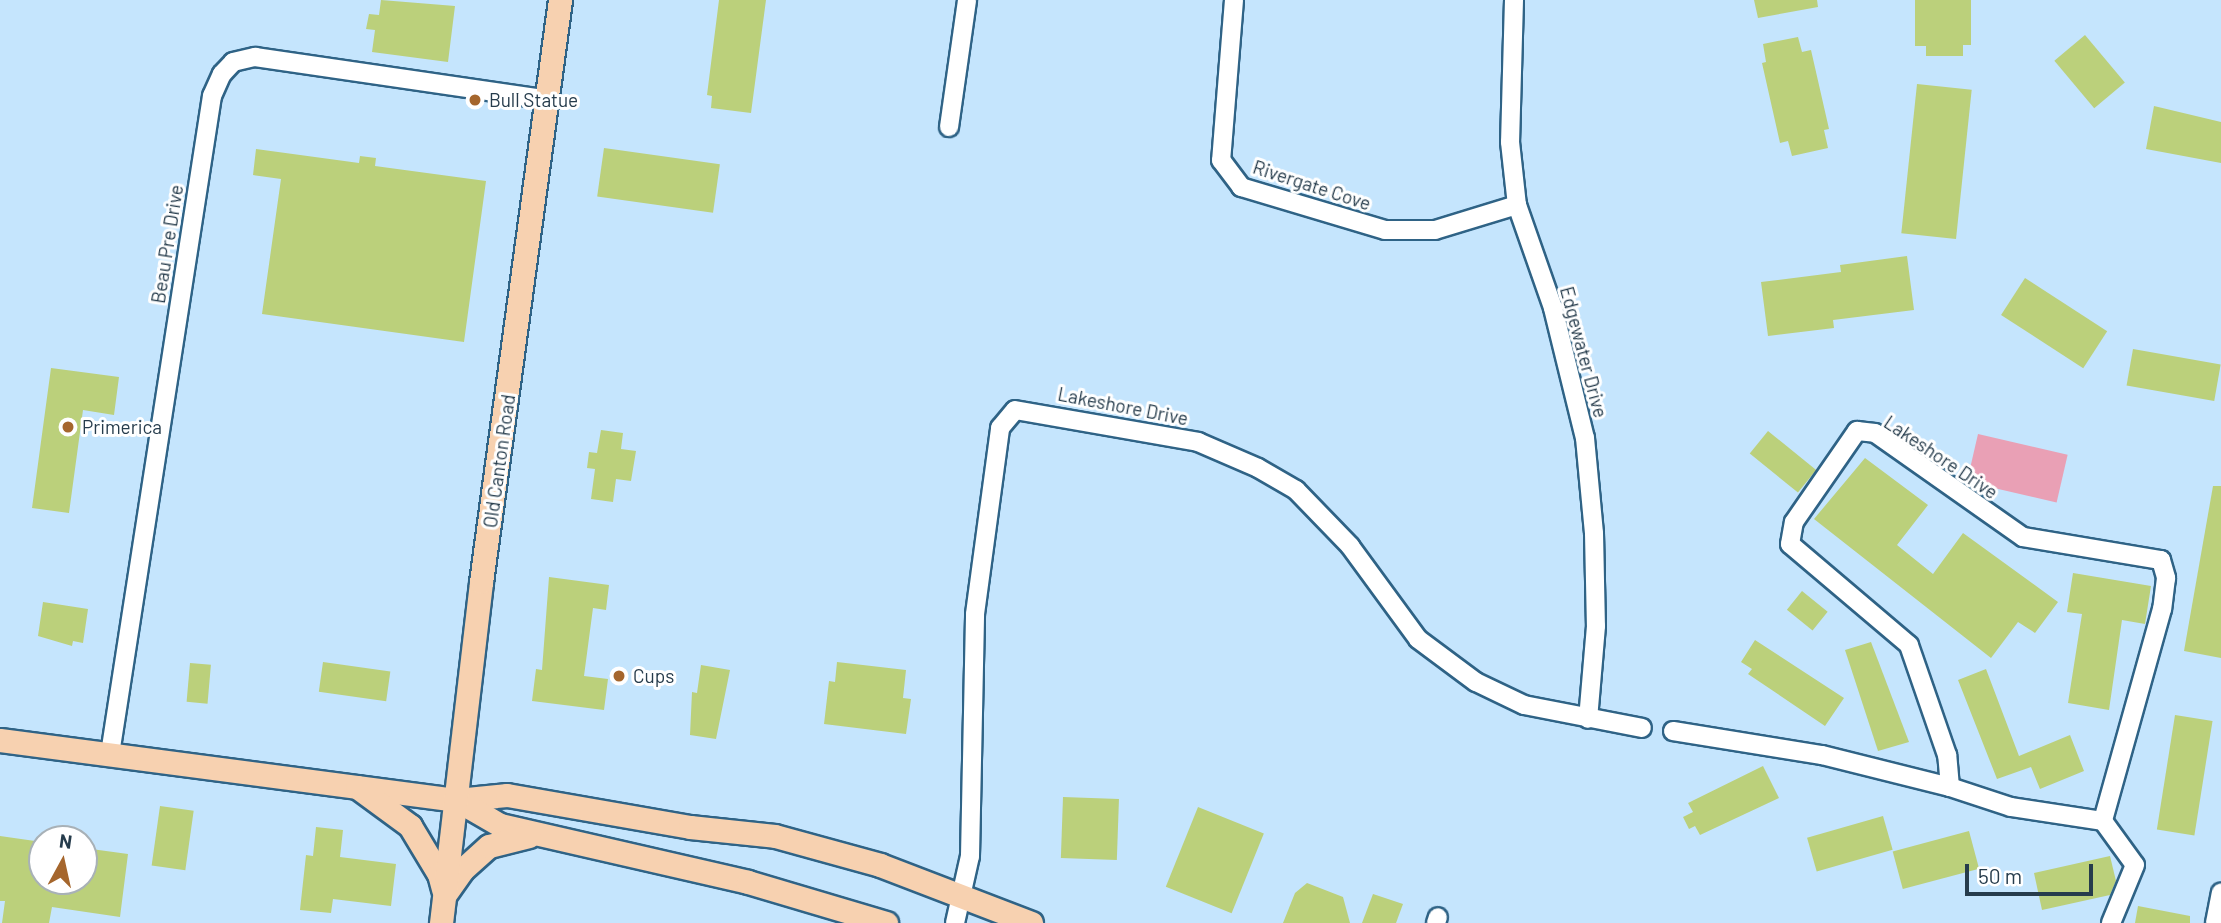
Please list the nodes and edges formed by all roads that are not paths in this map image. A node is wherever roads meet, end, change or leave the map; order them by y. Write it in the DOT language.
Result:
graph roads {
  1 [pos="561,0"];
  2 [pos="967,0"];
  3 [pos="1234,0"];
  4 [pos="1514,0"];
  5 [pos="548,100"];
  6 [pos="949,127"];
  7 [pos="1517,205"];
  8 [pos="1588,719"];
  9 [pos="1642,728"];
  10 [pos="1673,731"];
  11 [pos="0,740"];
  12 [pos="110,754"];
  13 [pos="354,785"];
  14 [pos="1950,787"];
  15 [pos="457,800"];
  16 [pos="2103,821"];
  17 [pos="545,835"];
  18 [pos="2221,893"];
  19 [pos="444,895"];
  20 [pos="962,895"];
  21 [pos="441,923"];
  22 [pos="886,923"];
  23 [pos="955,923"];
  24 [pos="1031,923"];
  25 [pos="2111,923"];
  26 [pos="2215,923"];
  1 -- 5 [label="main road, Old Canton Road"];
  2 -- 6 [label="street"];
  3 -- 7 [label="street, Rivergate Cove"];
  4 -- 7 [label="street, Edgewater Drive"];
  5 -- 12 [label="street, Beau Pre Drive"];
  5 -- 15 [label="main road, Old Canton Road"];
  7 -- 8 [label="street, Edgewater Drive"];
  8 -- 9 [label="street, Lakeshore Drive"];
  8 -- 20 [label="street, Lakeshore Drive"];
  10 -- 14 [label="street"];
  11 -- 12 [label="main road"];
  12 -- 13 [label="main road"];
  13 -- 15 [label="main road"];
  13 -- 19 [label="main road"];
  14 -- 16 [label="street"];
  14 -- 16 [label="street, Lakeshore Drive"];
  15 -- 17 [label="main road"];
  15 -- 19 [label="main road, Old Canton Road"];
  15 -- 20 [label="main road"];
  16 -- 25 [label="street"];
  17 -- 19 [label="main road"];
  17 -- 22 [label="main road"];
  18 -- 26 [label="street"];
  19 -- 21 [label="main road, Old Canton Road"];
  20 -- 23 [label="street, Lakeshore Drive"];
  20 -- 24 [label="main road"];
}
